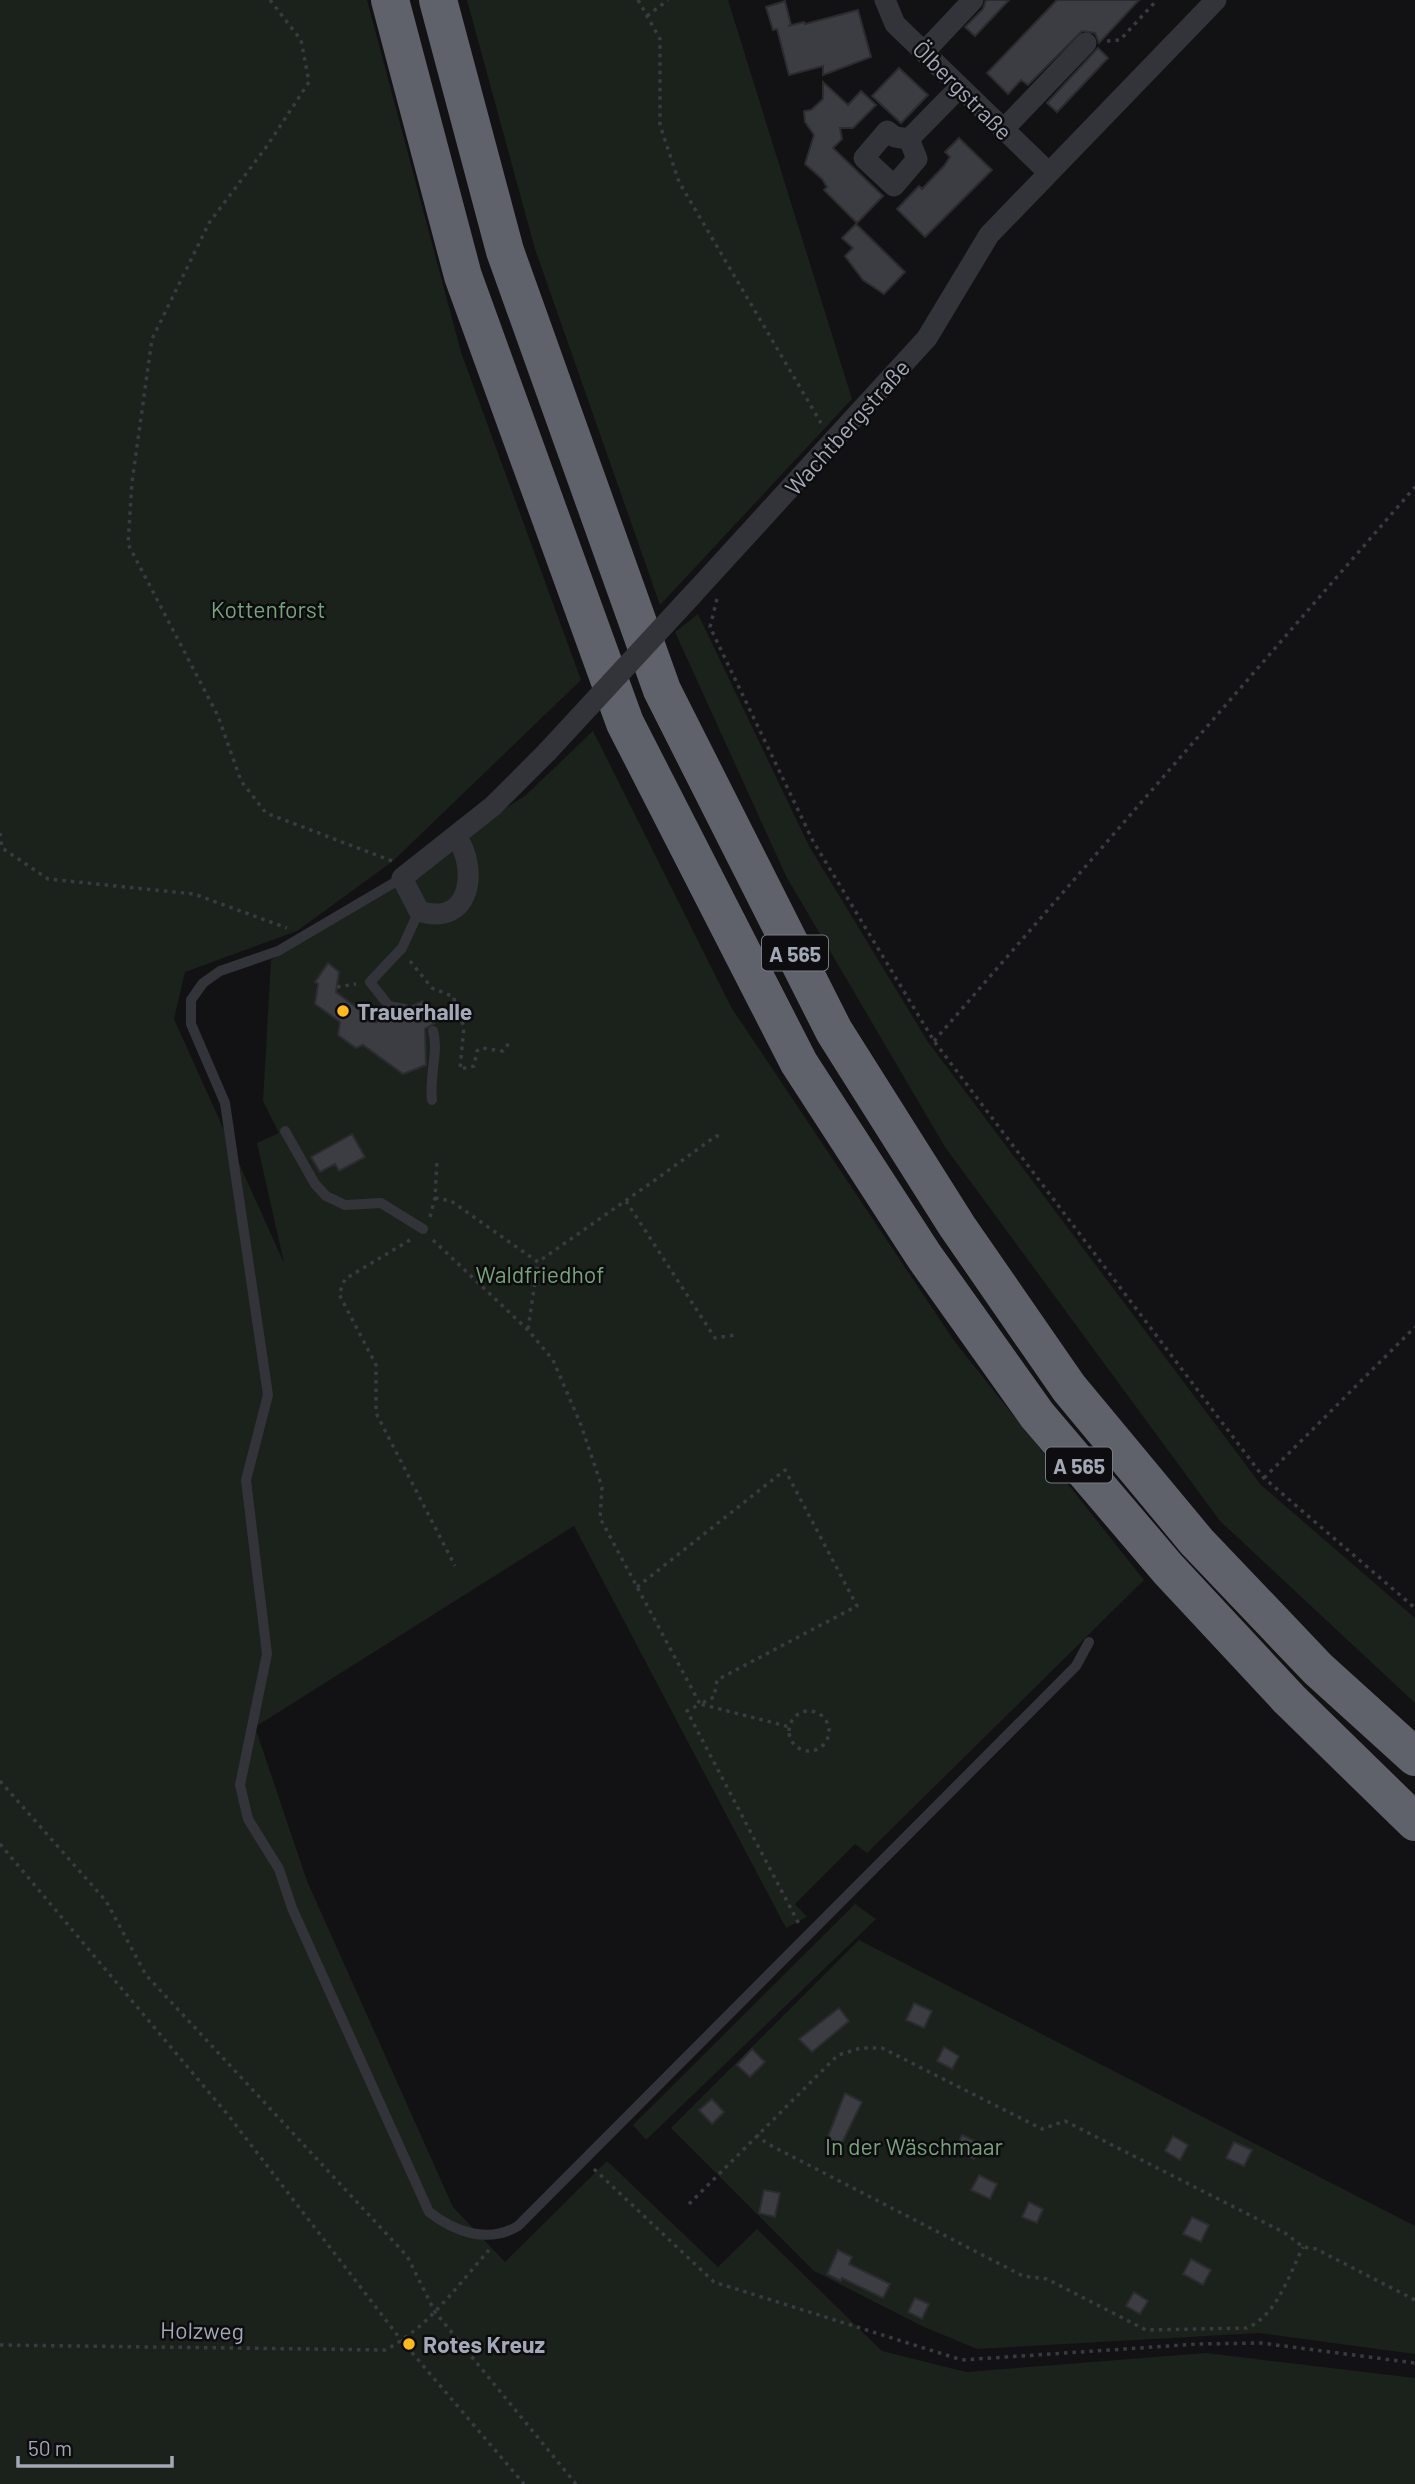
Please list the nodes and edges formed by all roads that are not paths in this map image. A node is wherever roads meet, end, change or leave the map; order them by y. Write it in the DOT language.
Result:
graph roads {
  1 [pos="390,0"];
  2 [pos="438,0"];
  3 [pos="885,0"];
  4 [pos="972,0"];
  5 [pos="1216,0"];
  6 [pos="1086,43"];
  7 [pos="923,52"];
  8 [pos="959,88"];
  9 [pos="1003,130"];
  10 [pos="909,139"];
  11 [pos="1049,173"];
  12 [pos="456,836"];
  13 [pos="402,878"];
  14 [pos="419,911"];
  15 [pos="405,1009"];
  16 [pos="433,1031"];
  17 [pos="432,1100"];
  18 [pos="285,1130"];
  19 [pos="423,1229"];
  20 [pos="1089,1642"];
  21 [pos="1415,1757"];
  22 [pos="1415,1822"];
  1 -- 22 [label="highway, A 565"];
  2 -- 21 [label="highway, A 565"];
  3 -- 7 [label="street, Ölbergstraße"];
  4 -- 7 [label="street"];
  5 -- 11 [label="street, Wachtbergstraße"];
  6 -- 9 [label="street"];
  7 -- 8 [label="street, Ölbergstraße"];
  8 -- 9 [label="street, Ölbergstraße"];
  8 -- 10 [label="street"];
  9 -- 11 [label="street, Ölbergstraße"];
  11 -- 12 [label="street, Wachtbergstraße, bridge"];
  12 -- 13 [label="street, Wachtbergstraße"];
  12 -- 14 [label="street"];
  13 -- 14 [label="street"];
  13 -- 20 [label="lane, Wachtbergstraße"];
  14 -- 15 [label="lane"];
  16 -- 17 [label="lane"];
  18 -- 19 [label="lane"];
}
